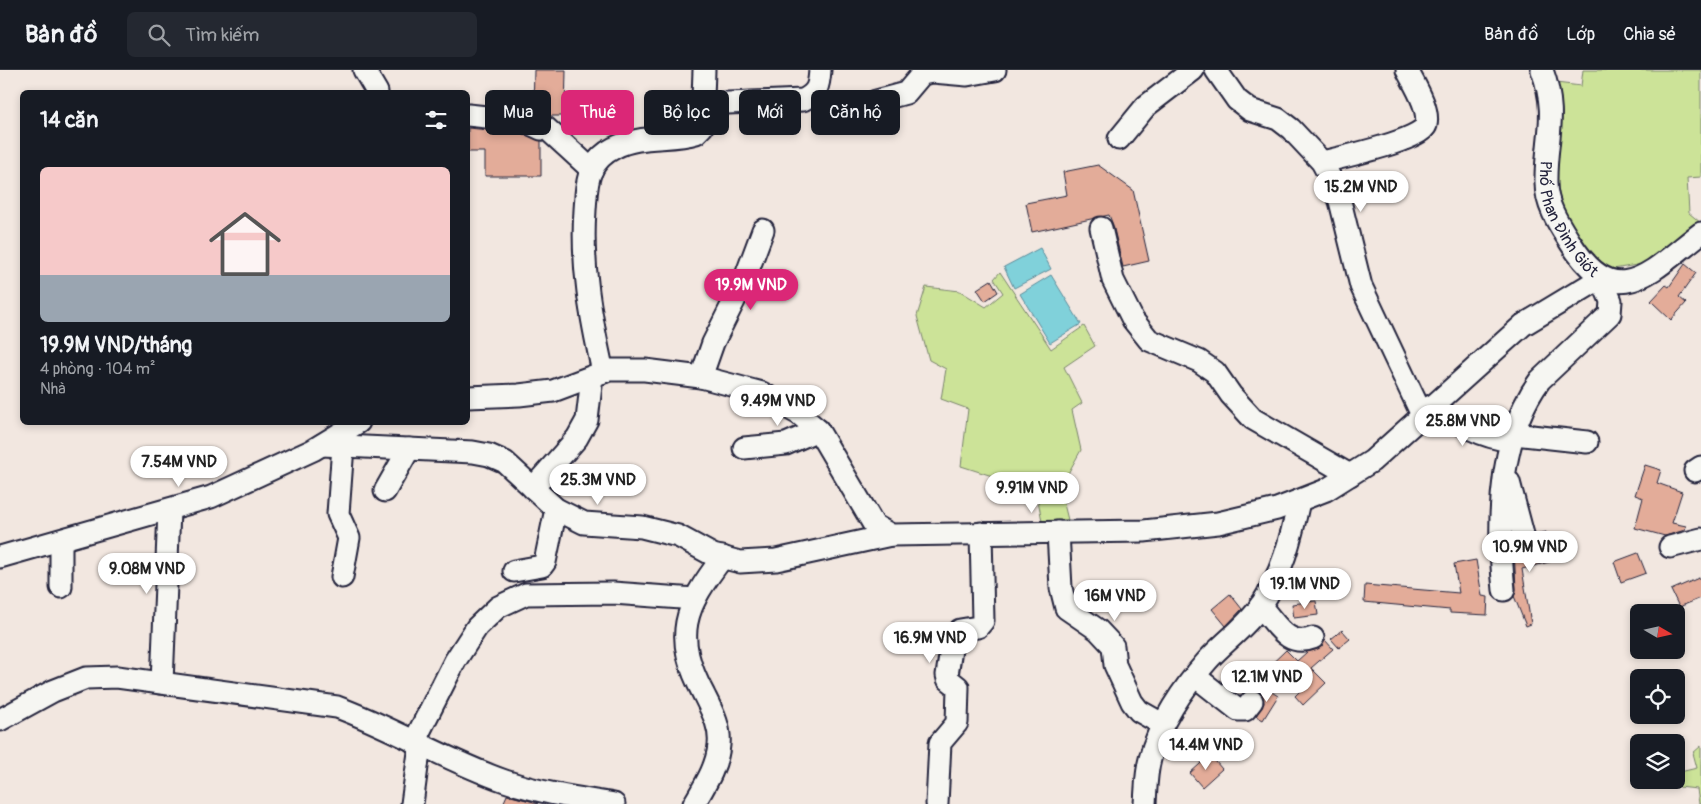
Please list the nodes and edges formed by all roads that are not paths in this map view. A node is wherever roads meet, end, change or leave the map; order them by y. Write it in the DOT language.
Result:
graph roads {
  1 [pos="364,70"];
  2 [pos="704,70"];
  3 [pos="820,70"];
  4 [pos="995,70"];
  5 [pos="1192,70"];
  6 [pos="1216,70"];
  7 [pos="1408,70"];
  8 [pos="1542,70"];
  9 [pos="376,90"];
  10 [pos="704,90"];
  11 [pos="900,95"];
  12 [pos="729,103"];
  13 [pos="470,116"];
  14 [pos="674,135"];
  15 [pos="1119,138"];
  16 [pos="1322,162"];
  17 [pos="592,170"];
  18 [pos="1101,228"];
  19 [pos="763,230"];
  20 [pos="1701,233"];
  21 [pos="1601,278"];
  22 [pos="597,374"];
  23 [pos="701,377"];
  24 [pos="470,397"];
  25 [pos="1426,411"];
  26 [pos="354,425"];
  27 [pos="818,430"];
  28 [pos="1513,437"];
  29 [pos="1587,442"];
  30 [pos="322,445"];
  31 [pos="343,446"];
  32 [pos="744,448"];
  33 [pos="409,449"];
  34 [pos="1506,472"];
  35 [pos="1350,475"];
  36 [pos="533,488"];
  37 [pos="385,491"];
  38 [pos="1299,501"];
  39 [pos="556,509"];
  40 [pos="169,510"];
  41 [pos="1058,532"];
  42 [pos="981,533"];
  43 [pos="892,535"];
  44 [pos="1701,539"];
  45 [pos="61,541"];
  46 [pos="1526,546"];
  47 [pos="1670,547"];
  48 [pos="0,558"];
  49 [pos="723,558"];
  50 [pos="514,571"];
  51 [pos="342,577"];
  52 [pos="60,587"];
  53 [pos="1504,590"];
  54 [pos="695,600"];
  55 [pos="1260,606"];
  56 [pos="1313,638"];
  57 [pos="1196,677"];
  58 [pos="162,683"];
  59 [pos="1252,701"];
  60 [pos="0,720"];
  61 [pos="1162,724"];
  62 [pos="417,741"];
  63 [pos="412,804"];
  64 [pos="614,804"];
  65 [pos="694,804"];
  66 [pos="937,804"];
  67 [pos="1145,804"];
  1 -- 9 [label="street"];
  2 -- 10 [label="street"];
  3 -- 12 [label="street"];
  4 -- 11 [label="street"];
  5 -- 15 [label="street"];
  6 -- 16 [label="street"];
  7 -- 16 [label="street"];
  8 -- 21 [label="street, Phố Phan Đình Giót"];
  13 -- 17 [label="street"];
  14 -- 17 [label="street"];
  16 -- 25 [label="street"];
  17 -- 22 [label="street"];
  18 -- 35 [label="street"];
  19 -- 23 [label="street"];
  20 -- 21 [label="street, Phố Phan Đình Giót"];
  21 -- 25 [label="street"];
  21 -- 28 [label="street"];
  22 -- 23 [label="street"];
  22 -- 24 [label="street"];
  22 -- 36 [label="street"];
  23 -- 27 [label="street"];
  25 -- 28 [label="street"];
  25 -- 35 [label="street"];
  26 -- 30 [label="street"];
  27 -- 32 [label="street"];
  27 -- 43 [label="street"];
  28 -- 29 [label="street"];
  28 -- 34 [label="street"];
  30 -- 31 [label="street"];
  30 -- 40 [label="street"];
  31 -- 33 [label="street"];
  31 -- 51 [label="street"];
  33 -- 36 [label="street"];
  33 -- 37 [label="street"];
  34 -- 46 [label="street"];
  34 -- 53 [label="street"];
  35 -- 38 [label="street"];
  36 -- 39 [label="street"];
  38 -- 41 [label="street"];
  38 -- 55 [label="street"];
  39 -- 49 [label="street"];
  39 -- 50 [label="street"];
  40 -- 45 [label="street"];
  40 -- 58 [label="street"];
  41 -- 42 [label="street"];
  41 -- 61 [label="street"];
  42 -- 43 [label="street"];
  42 -- 66 [label="street"];
  43 -- 49 [label="street"];
  44 -- 47 [label="street"];
  45 -- 48 [label="street"];
  45 -- 52 [label="street"];
  49 -- 54 [label="street"];
  54 -- 62 [label="street"];
  54 -- 65 [label="street"];
  55 -- 56 [label="street"];
  55 -- 57 [label="street"];
  57 -- 59 [label="street"];
  57 -- 61 [label="street"];
  58 -- 60 [label="street"];
  58 -- 62 [label="street"];
  61 -- 67 [label="street"];
  62 -- 63 [label="street"];
  62 -- 64 [label="street"];
}
